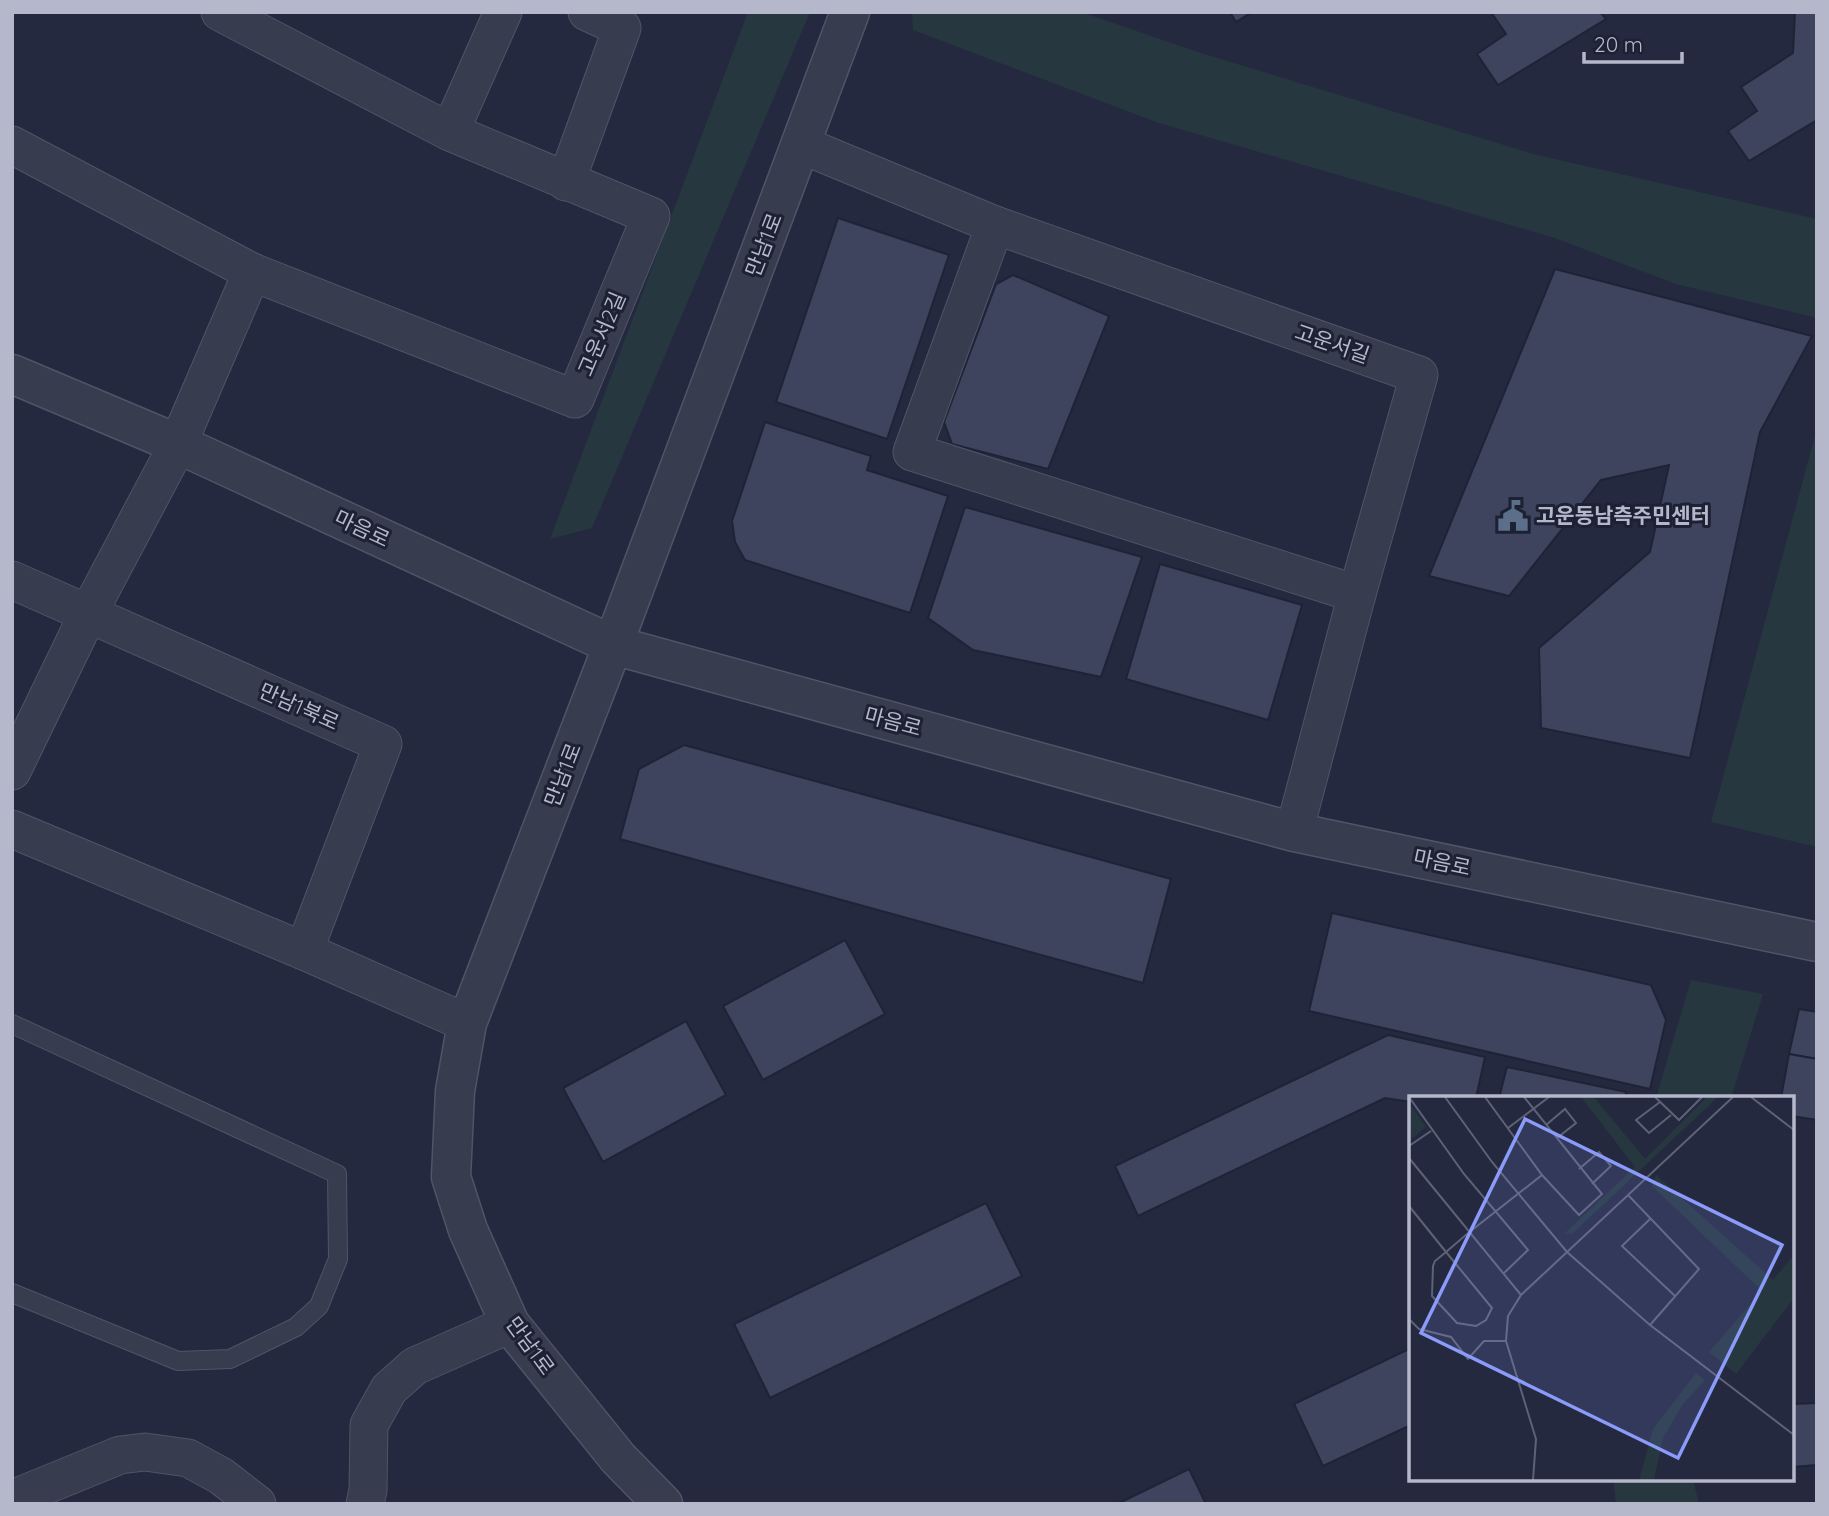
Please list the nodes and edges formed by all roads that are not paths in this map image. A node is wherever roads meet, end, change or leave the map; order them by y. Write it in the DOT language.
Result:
graph roads {
  1 [pos="503,12"];
  2 [pos="587,12"];
  3 [pos="850,12"];
  4 [pos="233,15"];
  5 [pos="450,132"];
  6 [pos="12,145"];
  7 [pos="802,145"];
  8 [pos="566,182"];
  9 [pos="995,225"];
  10 [pos="252,272"];
  11 [pos="12,374"];
  12 [pos="178,444"];
  13 [pos="12,580"];
  14 [pos="1357,594"];
  15 [pos="88,614"];
  16 [pos="613,645"];
  17 [pos="12,771"];
  18 [pos="12,829"];
  19 [pos="1294,832"];
  20 [pos="1817,942"];
  21 [pos="304,951"];
  22 [pos="467,1023"];
  23 [pos="12,1024"];
  24 [pos="12,1293"];
  25 [pos="510,1324"];
  26 [pos="12,1499"];
  27 [pos="257,1504"];
  28 [pos="365,1504"];
  29 [pos="663,1504"];
  1 -- 5 [label="street"];
  2 -- 8 [label="street"];
  3 -- 7 [label="street, 만남1로"];
  4 -- 5 [label="street, 고운서2길"];
  5 -- 8 [label="street, 고운서2길"];
  6 -- 10 [label="street, 고운서2길"];
  7 -- 9 [label="street, 고운서길"];
  7 -- 16 [label="street, 만남1로"];
  8 -- 10 [label="street, 고운서2길"];
  9 -- 14 [label="street, 고운서길"];
  9 -- 14 [label="street"];
  10 -- 12 [label="street"];
  11 -- 12 [label="street, 마음로"];
  12 -- 15 [label="street"];
  12 -- 16 [label="street, 마음로"];
  13 -- 15 [label="street, 만남1북로"];
  14 -- 19 [label="street, 고운서길"];
  15 -- 17 [label="street"];
  15 -- 21 [label="street, 만남1북로"];
  16 -- 19 [label="street, 마음로"];
  16 -- 22 [label="street, 만남1로"];
  18 -- 21 [label="street"];
  19 -- 20 [label="street, 마음로"];
  21 -- 22 [label="street"];
  22 -- 25 [label="street, 만남1로"];
  23 -- 24 [label="lane"];
  25 -- 28 [label="street"];
  25 -- 29 [label="street, 만남1로"];
  26 -- 27 [label="street"];
}
